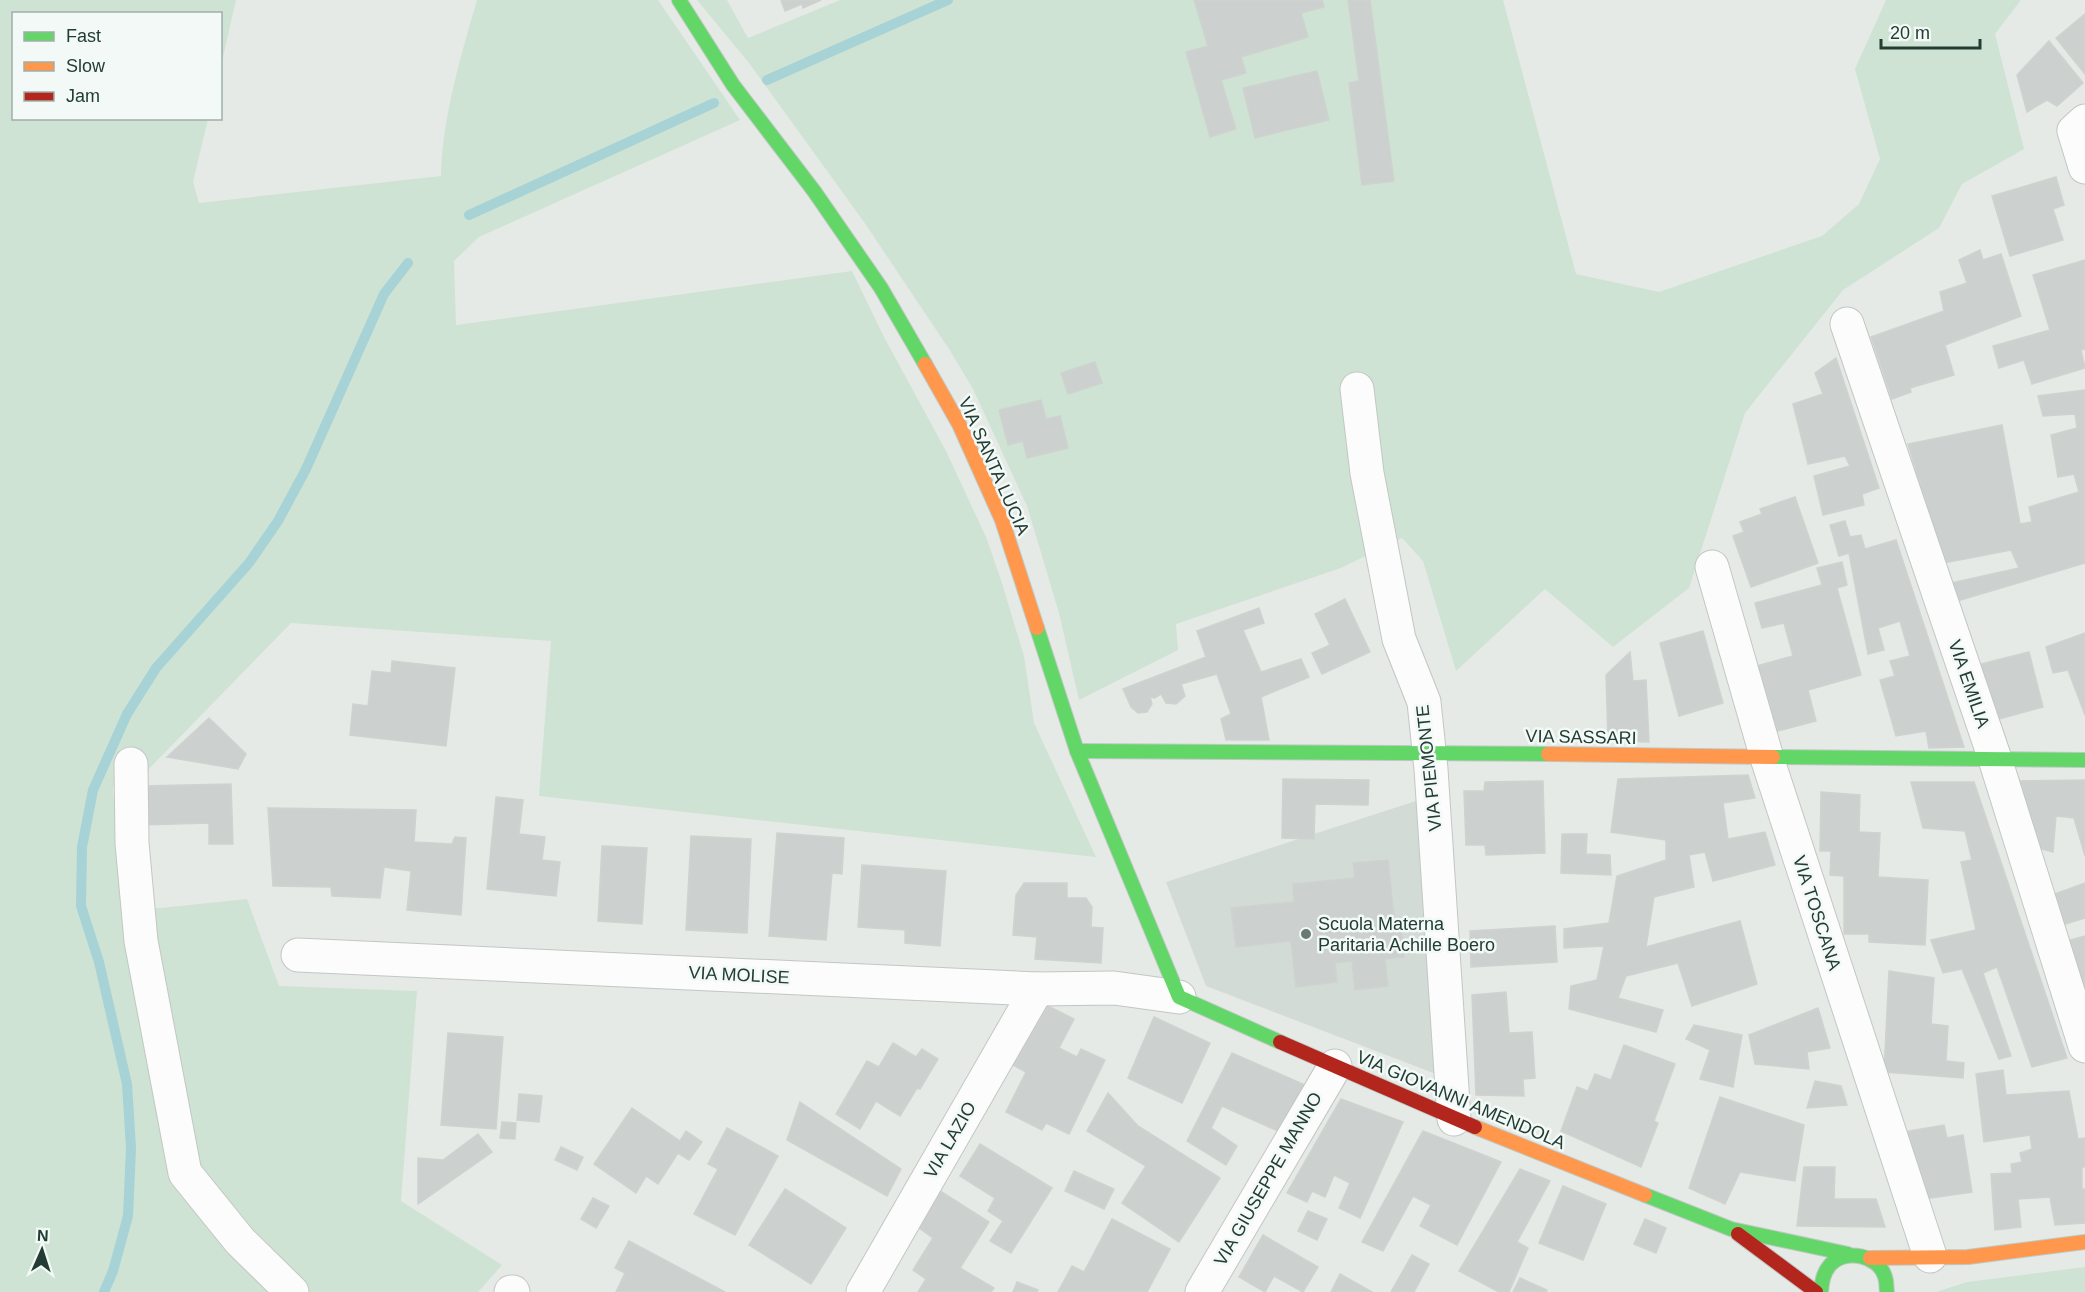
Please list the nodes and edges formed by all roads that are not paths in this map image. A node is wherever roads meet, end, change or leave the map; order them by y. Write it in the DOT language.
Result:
graph roads {
  1 [pos="679,0"];
  2 [pos="2079,126"];
  3 [pos="2085,167"];
  4 [pos="1847,324"];
  5 [pos="1357,389"];
  6 [pos="1712,567"];
  7 [pos="1077,751"];
  8 [pos="1430,753"];
  9 [pos="1767,758"];
  10 [pos="1995,759"];
  11 [pos="2085,760"];
  12 [pos="131,764"];
  13 [pos="298,955"];
  14 [pos="1037,989"];
  15 [pos="1179,997"];
  16 [pos="2085,1046"];
  17 [pos="1335,1066"];
  18 [pos="1454,1119"];
  19 [pos="1731,1229"];
  20 [pos="2085,1242"];
  21 [pos="1848,1254"];
  22 [pos="1930,1257"];
  23 [pos="1870,1258"];
  24 [pos="292,1292"];
  25 [pos="863,1292"];
  26 [pos="1202,1292"];
  27 [pos="1816,1292"];
  28 [pos="1821,1292"];
  29 [pos="1887,1292"];
  1 -- 7 [label="street, VIA SANTA LUCIA"];
  2 -- 3 [label="street"];
  4 -- 10 [label="street, VIA EMILIA"];
  5 -- 8 [label="street, VIA PIEMONTE"];
  6 -- 9 [label="street, VIA TOSCANA"];
  7 -- 8 [label="street, VIA SASSARI"];
  7 -- 15 [label="street, VIA SANTA LUCIA"];
  8 -- 9 [label="street, VIA SASSARI"];
  8 -- 18 [label="street, VIA PIEMONTE"];
  9 -- 10 [label="street, VIA SASSARI"];
  9 -- 22 [label="street, VIA TOSCANA"];
  10 -- 11 [label="street, VIA SASSARI"];
  10 -- 16 [label="street, VIA EMILIA"];
  12 -- 24 [label="street"];
  13 -- 14 [label="street, VIA MOLISE"];
  14 -- 15 [label="street, VIA MOLISE"];
  14 -- 25 [label="street, VIA LAZIO"];
  15 -- 17 [label="street, VIA GIOVANNI AMENDOLA"];
  17 -- 18 [label="street, VIA GIOVANNI AMENDOLA"];
  17 -- 26 [label="street, VIA GIUSEPPE MANNO"];
  18 -- 19 [label="street, VIA GIOVANNI AMENDOLA"];
  19 -- 21 [label="street, VIA GIOVANNI AMENDOLA"];
  19 -- 27 [label="street, VIA GIOVANNI AMENDOLA"];
  20 -- 22 [label="street"];
  21 -- 23 [label="street, VIA GIOVANNI AMENDOLA"];
  21 -- 28 [label="street"];
  22 -- 23 [label="street"];
  23 -- 29 [label="street"];
}
